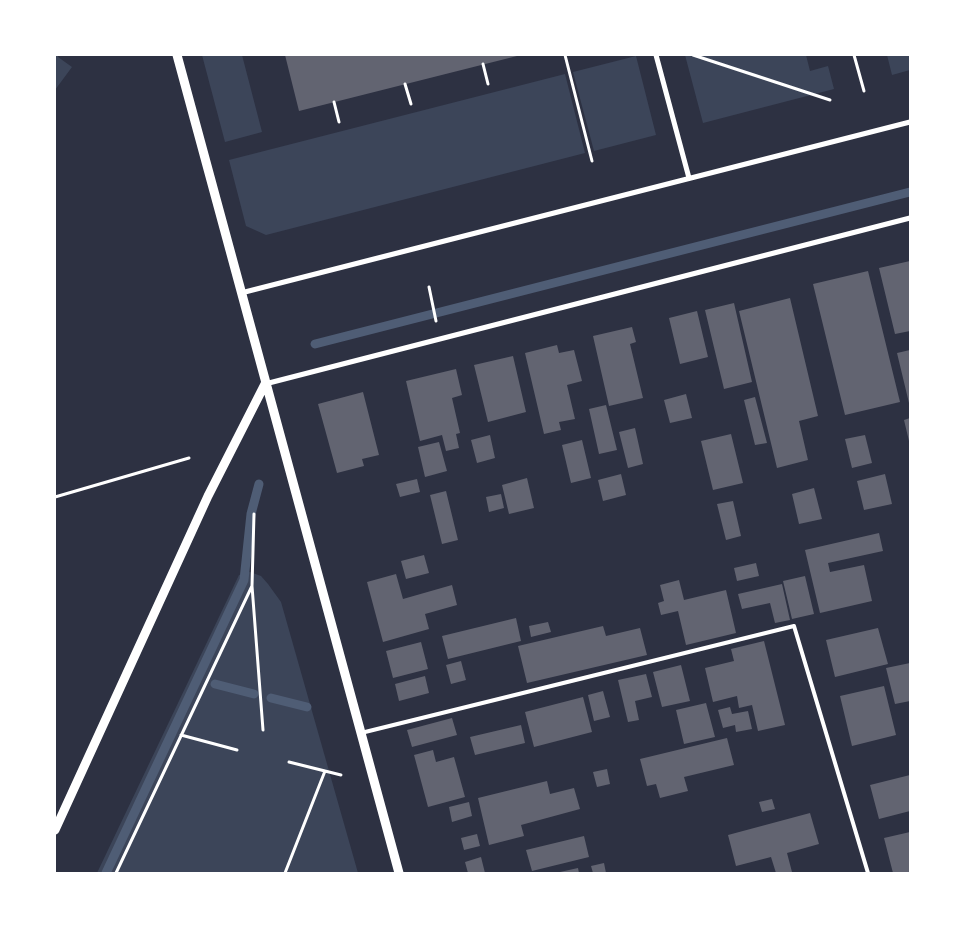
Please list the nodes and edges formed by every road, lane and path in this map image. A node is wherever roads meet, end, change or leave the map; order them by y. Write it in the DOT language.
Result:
graph roads {
  1 [pos="177,55"];
  2 [pos="565,55"];
  3 [pos="656,55"];
  4 [pos="693,55"];
  5 [pos="854,55"];
  6 [pos="483,64"];
  7 [pos="406,84"];
  8 [pos="488,84"];
  9 [pos="864,91"];
  10 [pos="830,100"];
  11 [pos="334,102"];
  12 [pos="411,104"];
  13 [pos="339,122"];
  14 [pos="910,122"];
  15 [pos="592,160"];
  16 [pos="689,178"];
  17 [pos="910,218"];
  18 [pos="429,287"];
  19 [pos="241,293"];
  20 [pos="438,326"];
  21 [pos="266,384"];
  22 [pos="188,458"];
  23 [pos="55,497"];
  24 [pos="254,514"];
  25 [pos="252,586"];
  26 [pos="263,730"];
  27 [pos="361,733"];
  28 [pos="181,735"];
  29 [pos="238,750"];
  30 [pos="288,762"];
  31 [pos="325,771"];
  32 [pos="341,775"];
  33 [pos="55,830"];
  34 [pos="116,873"];
  35 [pos="285,873"];
  36 [pos="400,873"];
  37 [pos="868,873"];
  1 -- 19 [label="street"];
  2 -- 15 [label="path"];
  3 -- 16 [label="street"];
  4 -- 10 [label="path"];
  5 -- 9 [label="path"];
  6 -- 8 [label="path"];
  7 -- 12 [label="path"];
  11 -- 13 [label="path"];
  14 -- 16 [label="street"];
  16 -- 19 [label="street"];
  17 -- 21 [label="street"];
  18 -- 20 [label="path"];
  19 -- 21 [label="street"];
  21 -- 27 [label="street"];
  21 -- 33 [label="street"];
  22 -- 23 [label="path"];
  24 -- 25 [label="path"];
  25 -- 26 [label="path"];
  25 -- 28 [label="path"];
  27 -- 36 [label="street"];
  27 -- 37 [label="lane"];
  28 -- 29 [label="path"];
  28 -- 34 [label="path"];
  30 -- 31 [label="path"];
  31 -- 32 [label="path"];
  31 -- 35 [label="path"];
}
